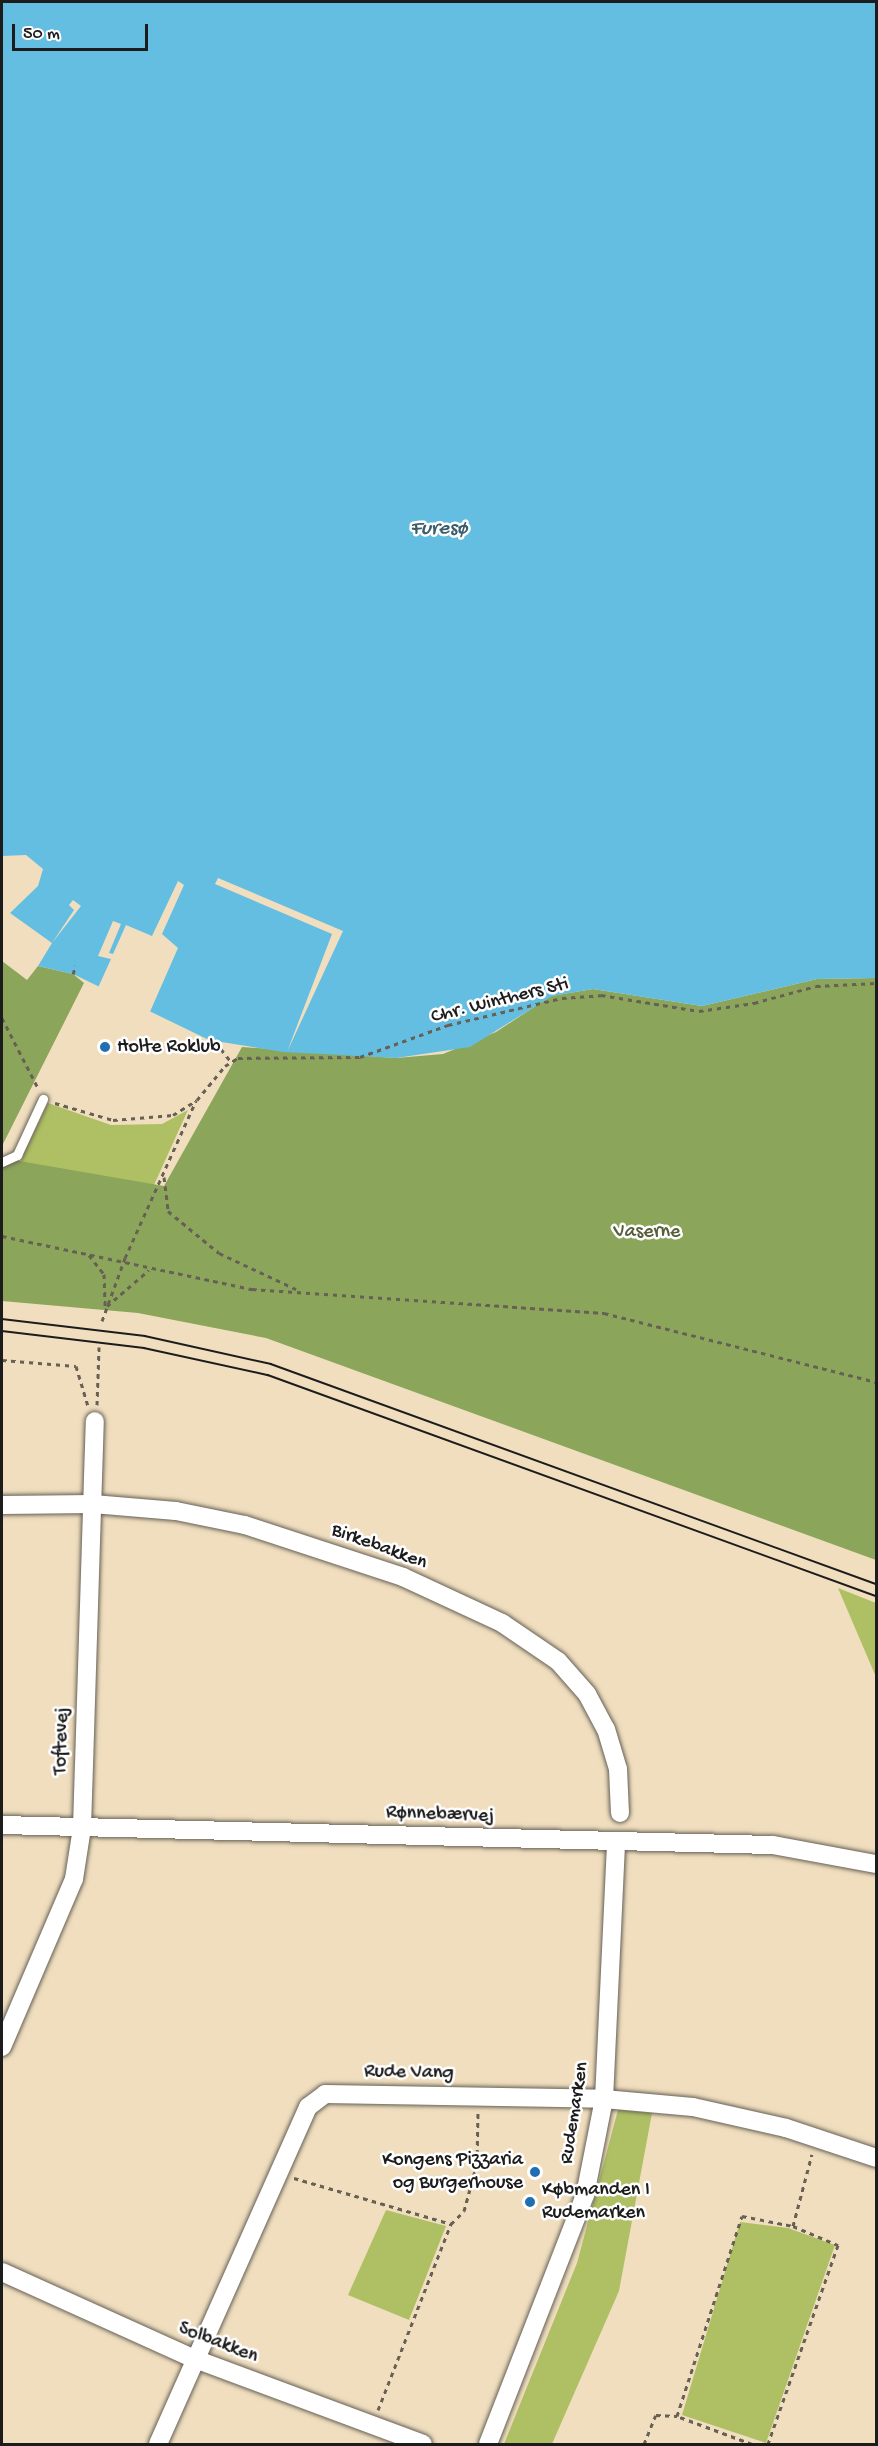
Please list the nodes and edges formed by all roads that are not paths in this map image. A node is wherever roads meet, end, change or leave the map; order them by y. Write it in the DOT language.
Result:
graph roads {
  1 [pos="43,1099"];
  2 [pos="2,1162"];
  3 [pos="96,1417"];
  4 [pos="93,1504"];
  5 [pos="2,1505"];
  6 [pos="620,1813"];
  7 [pos="2,1825"];
  8 [pos="82,1828"];
  9 [pos="616,1843"];
  10 [pos="876,1863"];
  11 [pos="2,2047"];
  12 [pos="604,2099"];
  13 [pos="876,2158"];
  14 [pos="2,2272"];
  15 [pos="195,2359"];
  16 [pos="158,2445"];
  17 [pos="423,2445"];
  18 [pos="488,2445"];
  1 -- 2 [label="lane"];
  3 -- 4 [label="street, Toftevej"];
  4 -- 5 [label="street, Birkebakken"];
  4 -- 6 [label="street, Birkebakken"];
  4 -- 8 [label="street, Toftevej"];
  7 -- 8 [label="street, Rønnebærvej"];
  8 -- 9 [label="street, Rønnebærvej"];
  8 -- 11 [label="street, Toftevej"];
  9 -- 10 [label="street, Rønnebærvej"];
  9 -- 12 [label="street, Rudemarken"];
  12 -- 13 [label="street, Rude Vang"];
  12 -- 15 [label="street, Rude Vang"];
  12 -- 18 [label="street, Rudemarken"];
  14 -- 15 [label="street, Solbakken"];
  15 -- 16 [label="street, Rude Vang"];
  15 -- 17 [label="street, Solbakken"];
}
